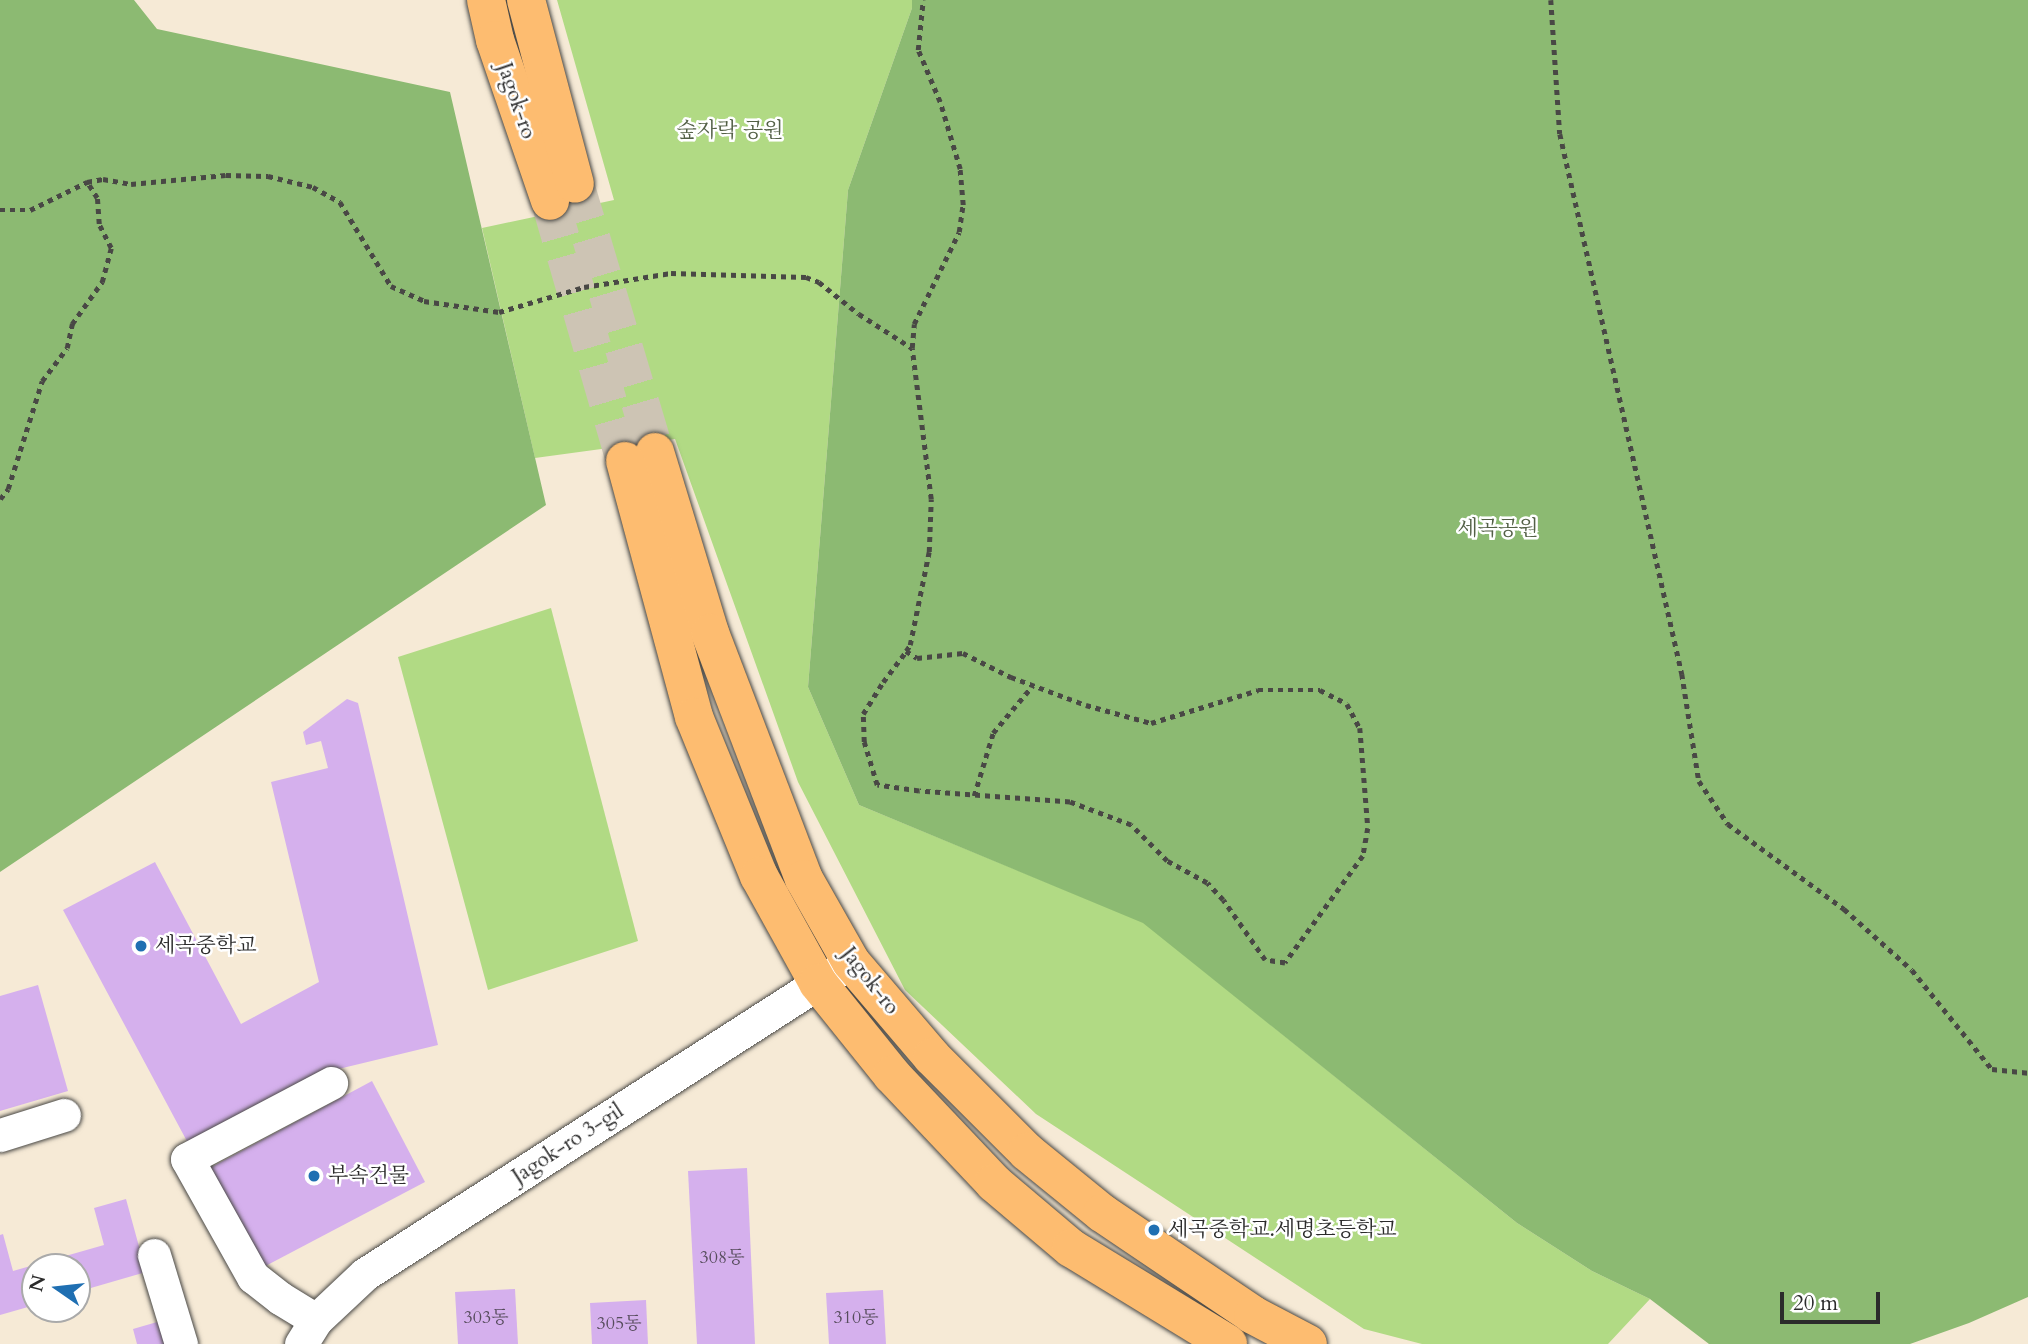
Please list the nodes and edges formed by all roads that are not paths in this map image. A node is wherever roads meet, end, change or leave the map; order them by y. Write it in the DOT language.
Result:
graph roads {
  1 [pos="486,0"];
  2 [pos="526,0"];
  3 [pos="851,962"];
  4 [pos="818,983"];
  5 [pos="331,1083"];
  6 [pos="64,1115"];
  7 [pos="0,1135"];
  8 [pos="154,1255"];
  9 [pos="308,1332"];
  10 [pos="181,1344"];
  11 [pos="1228,1344"];
  12 [pos="1308,1344"];
  1 -- 2 [label="main road, Jagok-ro"];
  3 -- 4 [label="street, Jagok-ro 3-gil"];
  3 -- 4 [label="main road, Jagok-ro"];
  3 -- 12 [label="main road, Jagok-ro"];
  4 -- 9 [label="street, Jagok-ro 3-gil"];
  4 -- 11 [label="main road, Jagok-ro"];
  5 -- 9 [label="street"];
  6 -- 7 [label="street"];
  8 -- 10 [label="street"];
}
